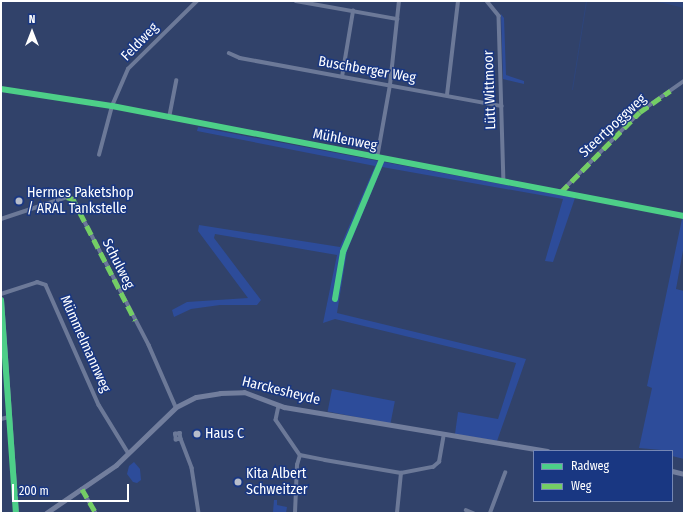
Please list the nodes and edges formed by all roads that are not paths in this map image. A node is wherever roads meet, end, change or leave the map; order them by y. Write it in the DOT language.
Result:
graph roads {
  1 [pos="197,1"];
  2 [pos="296,1"];
  3 [pos="399,1"];
  4 [pos="458,1"];
  5 [pos="487,1"];
  6 [pos="313,2"];
  7 [pos="353,11"];
  8 [pos="397,19"];
  9 [pos="229,53"];
  10 [pos="342,77"];
  11 [pos="176,81"];
  12 [pos="684,81"];
  13 [pos="390,85"];
  14 [pos="1,89"];
  15 [pos="447,95"];
  16 [pos="112,106"];
  17 [pos="502,106"];
  18 [pos="169,118"];
  19 [pos="99,155"];
  20 [pos="377,158"];
  21 [pos="504,182"];
  22 [pos="561,192"];
  23 [pos="684,216"];
  24 [pos="1,219"];
  25 [pos="1,294"];
  26 [pos="1,300"];
  27 [pos="279,406"];
  28 [pos="176,407"];
  29 [pos="9,417"];
  30 [pos="1,419"];
  31 [pos="444,435"];
  32 [pos="181,439"];
  33 [pos="541,450"];
  34 [pos="129,454"];
  35 [pos="300,455"];
  36 [pos="673,472"];
  37 [pos="400,473"];
  38 [pos="505,474"];
  39 [pos="683,474"];
  40 [pos="82,489"];
  41 [pos="466,510"];
  42 [pos="16,513"];
  43 [pos="46,513"];
  44 [pos="96,513"];
  45 [pos="199,513"];
  46 [pos="295,513"];
  47 [pos="397,513"];
  48 [pos="473,513"];
  49 [pos="490,513"];
  1 -- 16 [label="street, Feldweg"];
  2 -- 6 [label="street"];
  3 -- 8 [label="street"];
  4 -- 15 [label="street"];
  5 -- 17 [label="street, Lütt Wittmoor"];
  6 -- 7 [label="street"];
  7 -- 8 [label="street"];
  7 -- 10 [label="street"];
  8 -- 13 [label="street"];
  9 -- 10 [label="street, Buschberger Weg"];
  10 -- 13 [label="street, Buschberger Weg"];
  11 -- 18 [label="street"];
  12 -- 22 [label="street, Steertpoggweg"];
  13 -- 15 [label="street, Buschberger Weg"];
  13 -- 20 [label="street"];
  14 -- 16 [label="street, Mühlenweg"];
  15 -- 17 [label="street, Buschberger Weg"];
  16 -- 18 [label="street, Mühlenweg"];
  16 -- 19 [label="street"];
  17 -- 21 [label="street, Lütt Wittmoor"];
  18 -- 20 [label="street, Mühlenweg"];
  20 -- 21 [label="street, Mühlenweg"];
  21 -- 22 [label="street, Mühlenweg"];
  22 -- 23 [label="street, Mühlenweg"];
  24 -- 28 [label="street, Schulweg"];
  25 -- 34 [label="street, Mümmelmannweg"];
  26 -- 29 [label="main road"];
  27 -- 28 [label="main road, Harckesheyde"];
  27 -- 31 [label="main road, Harckesheyde"];
  27 -- 35 [label="street"];
  28 -- 34 [label="main road, Harckesheyde"];
  29 -- 30 [label="street"];
  29 -- 42 [label="main road"];
  31 -- 33 [label="main road, Harckesheyde"];
  31 -- 37 [label="street"];
  32 -- 45 [label="street"];
  34 -- 40 [label="main road, Harckesheyde"];
  35 -- 37 [label="street"];
  35 -- 46 [label="street"];
  36 -- 39 [label="main road"];
  37 -- 47 [label="street"];
  38 -- 49 [label="street"];
  40 -- 43 [label="main road, Harckesheyde"];
  40 -- 44 [label="street"];
  41 -- 48 [label="street"];
}
